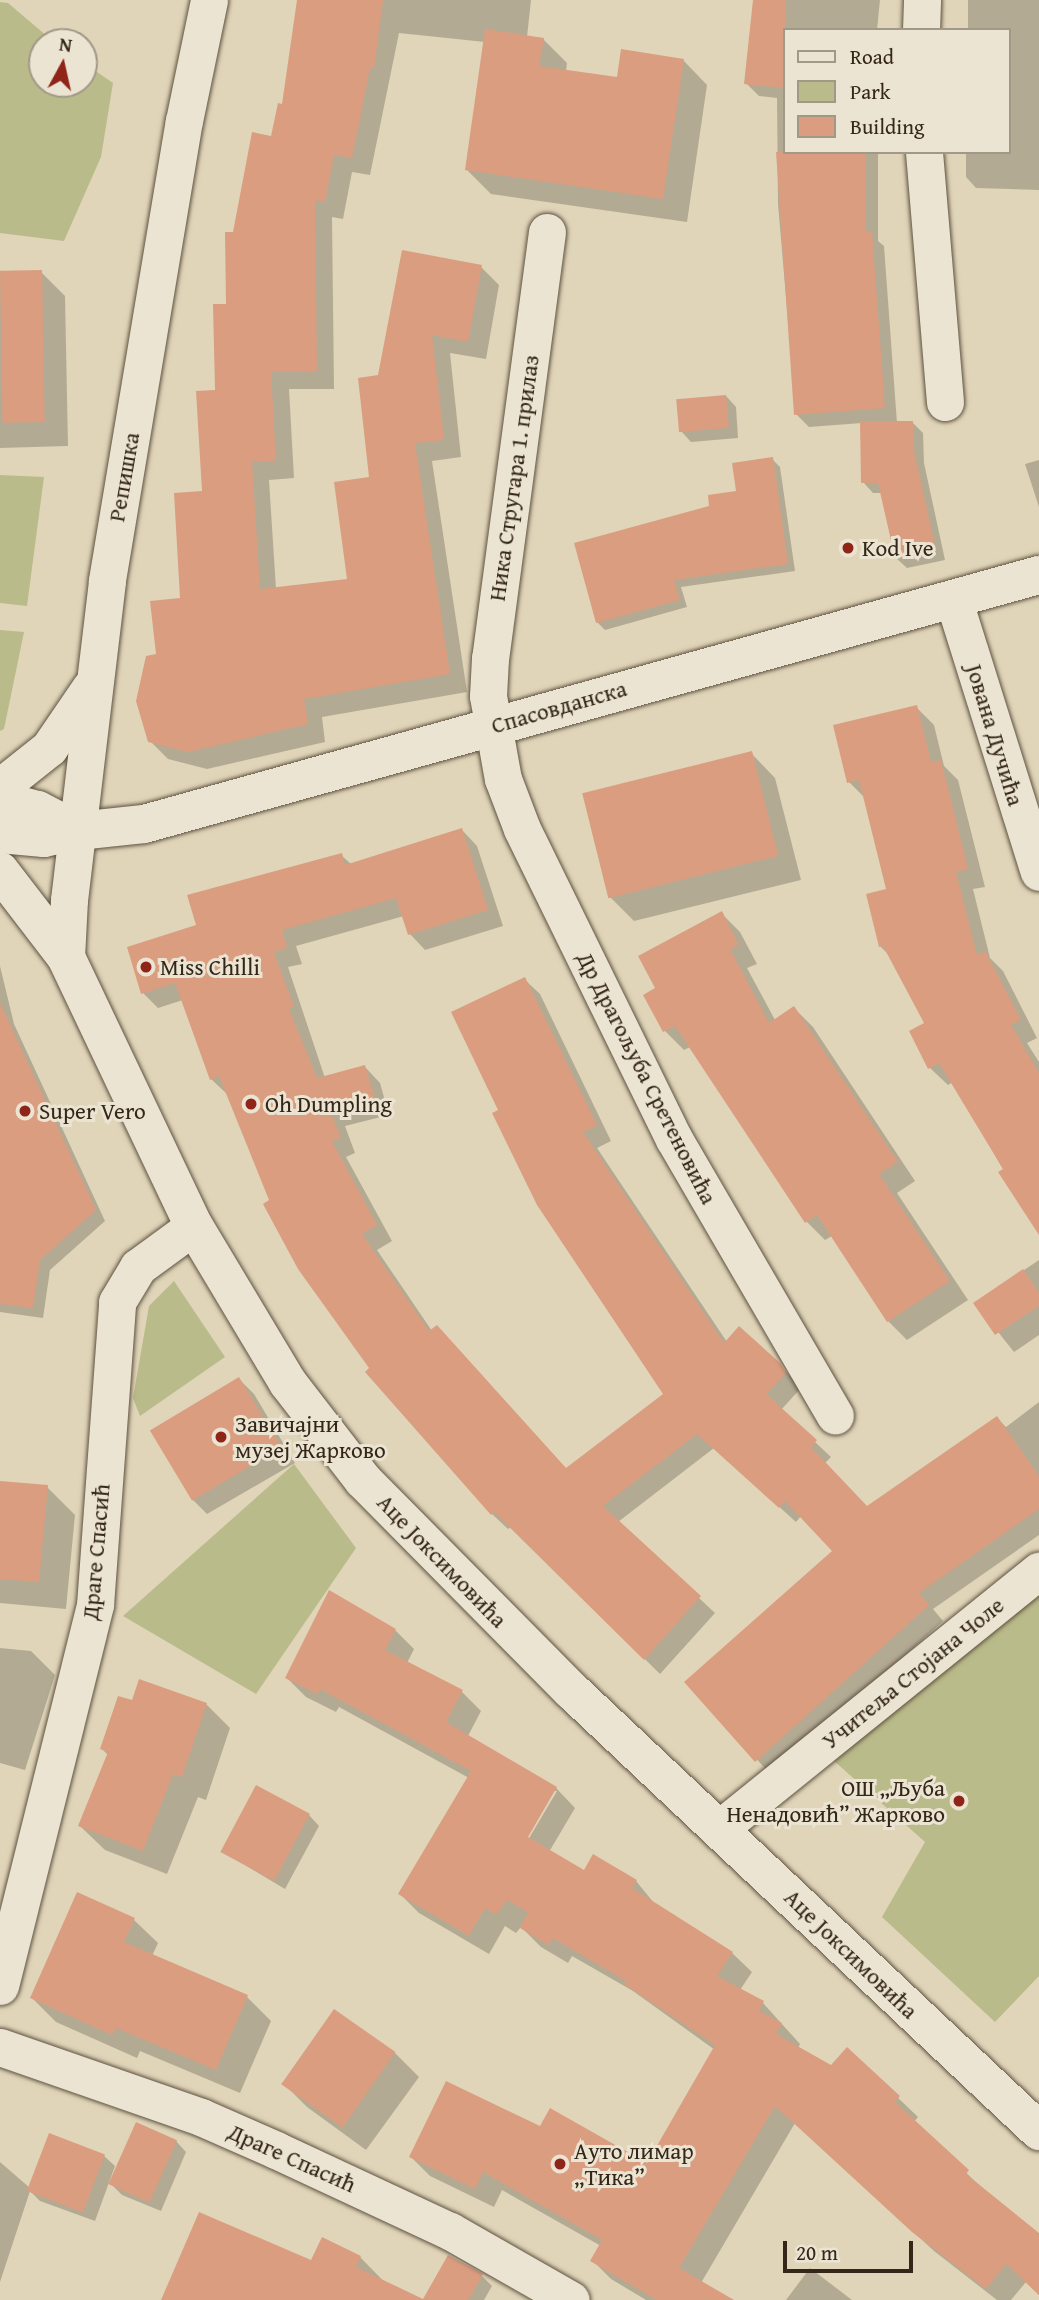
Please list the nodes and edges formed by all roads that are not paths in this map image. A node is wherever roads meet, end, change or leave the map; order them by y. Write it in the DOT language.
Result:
graph roads {
  1 [pos="209,0"];
  2 [pos="922,0"];
  3 [pos="921,28"];
  4 [pos="923,154"];
  5 [pos="547,232"];
  6 [pos="945,402"];
  7 [pos="1039,575"];
  8 [pos="953,598"];
  9 [pos="94,681"];
  10 [pos="491,726"];
  11 [pos="0,787"];
  12 [pos="0,800"];
  13 [pos="78,831"];
  14 [pos="0,834"];
  15 [pos="0,871"];
  16 [pos="1039,872"];
  17 [pos="66,957"];
  18 [pos="194,1226"];
  19 [pos="835,1416"];
  20 [pos="1039,1571"];
  21 [pos="720,1828"];
  22 [pos="0,1986"];
  23 [pos="0,2047"];
  24 [pos="1039,2131"];
  25 [pos="571,2300"];
  1 -- 9 [label="street, Репишка"];
  2 -- 3 [label="street"];
  4 -- 6 [label="street"];
  5 -- 10 [label="street, Ника Стругара 1. прилаз"];
  7 -- 8 [label="main road, Спасовданска"];
  8 -- 10 [label="main road, Спасовданска"];
  8 -- 16 [label="street, Јована Дучића"];
  9 -- 11 [label="street"];
  9 -- 13 [label="street, Репишка"];
  10 -- 13 [label="main road, Спасовданска"];
  10 -- 19 [label="street, Др Драгољуба Сретеновића"];
  12 -- 13 [label="main road"];
  13 -- 14 [label="main road, Спасовданска"];
  13 -- 17 [label="street, Репишка"];
  15 -- 17 [label="main road, Аце Јоксимовића"];
  17 -- 18 [label="main road, Аце Јоксимовића"];
  18 -- 21 [label="main road, Аце Јоксимовића"];
  18 -- 22 [label="street, Драге Спасић"];
  20 -- 21 [label="street, Учитеља Стојана Чоле"];
  21 -- 24 [label="main road, Аце Јоксимовића"];
  23 -- 25 [label="street, Драге Спасић"];
}
